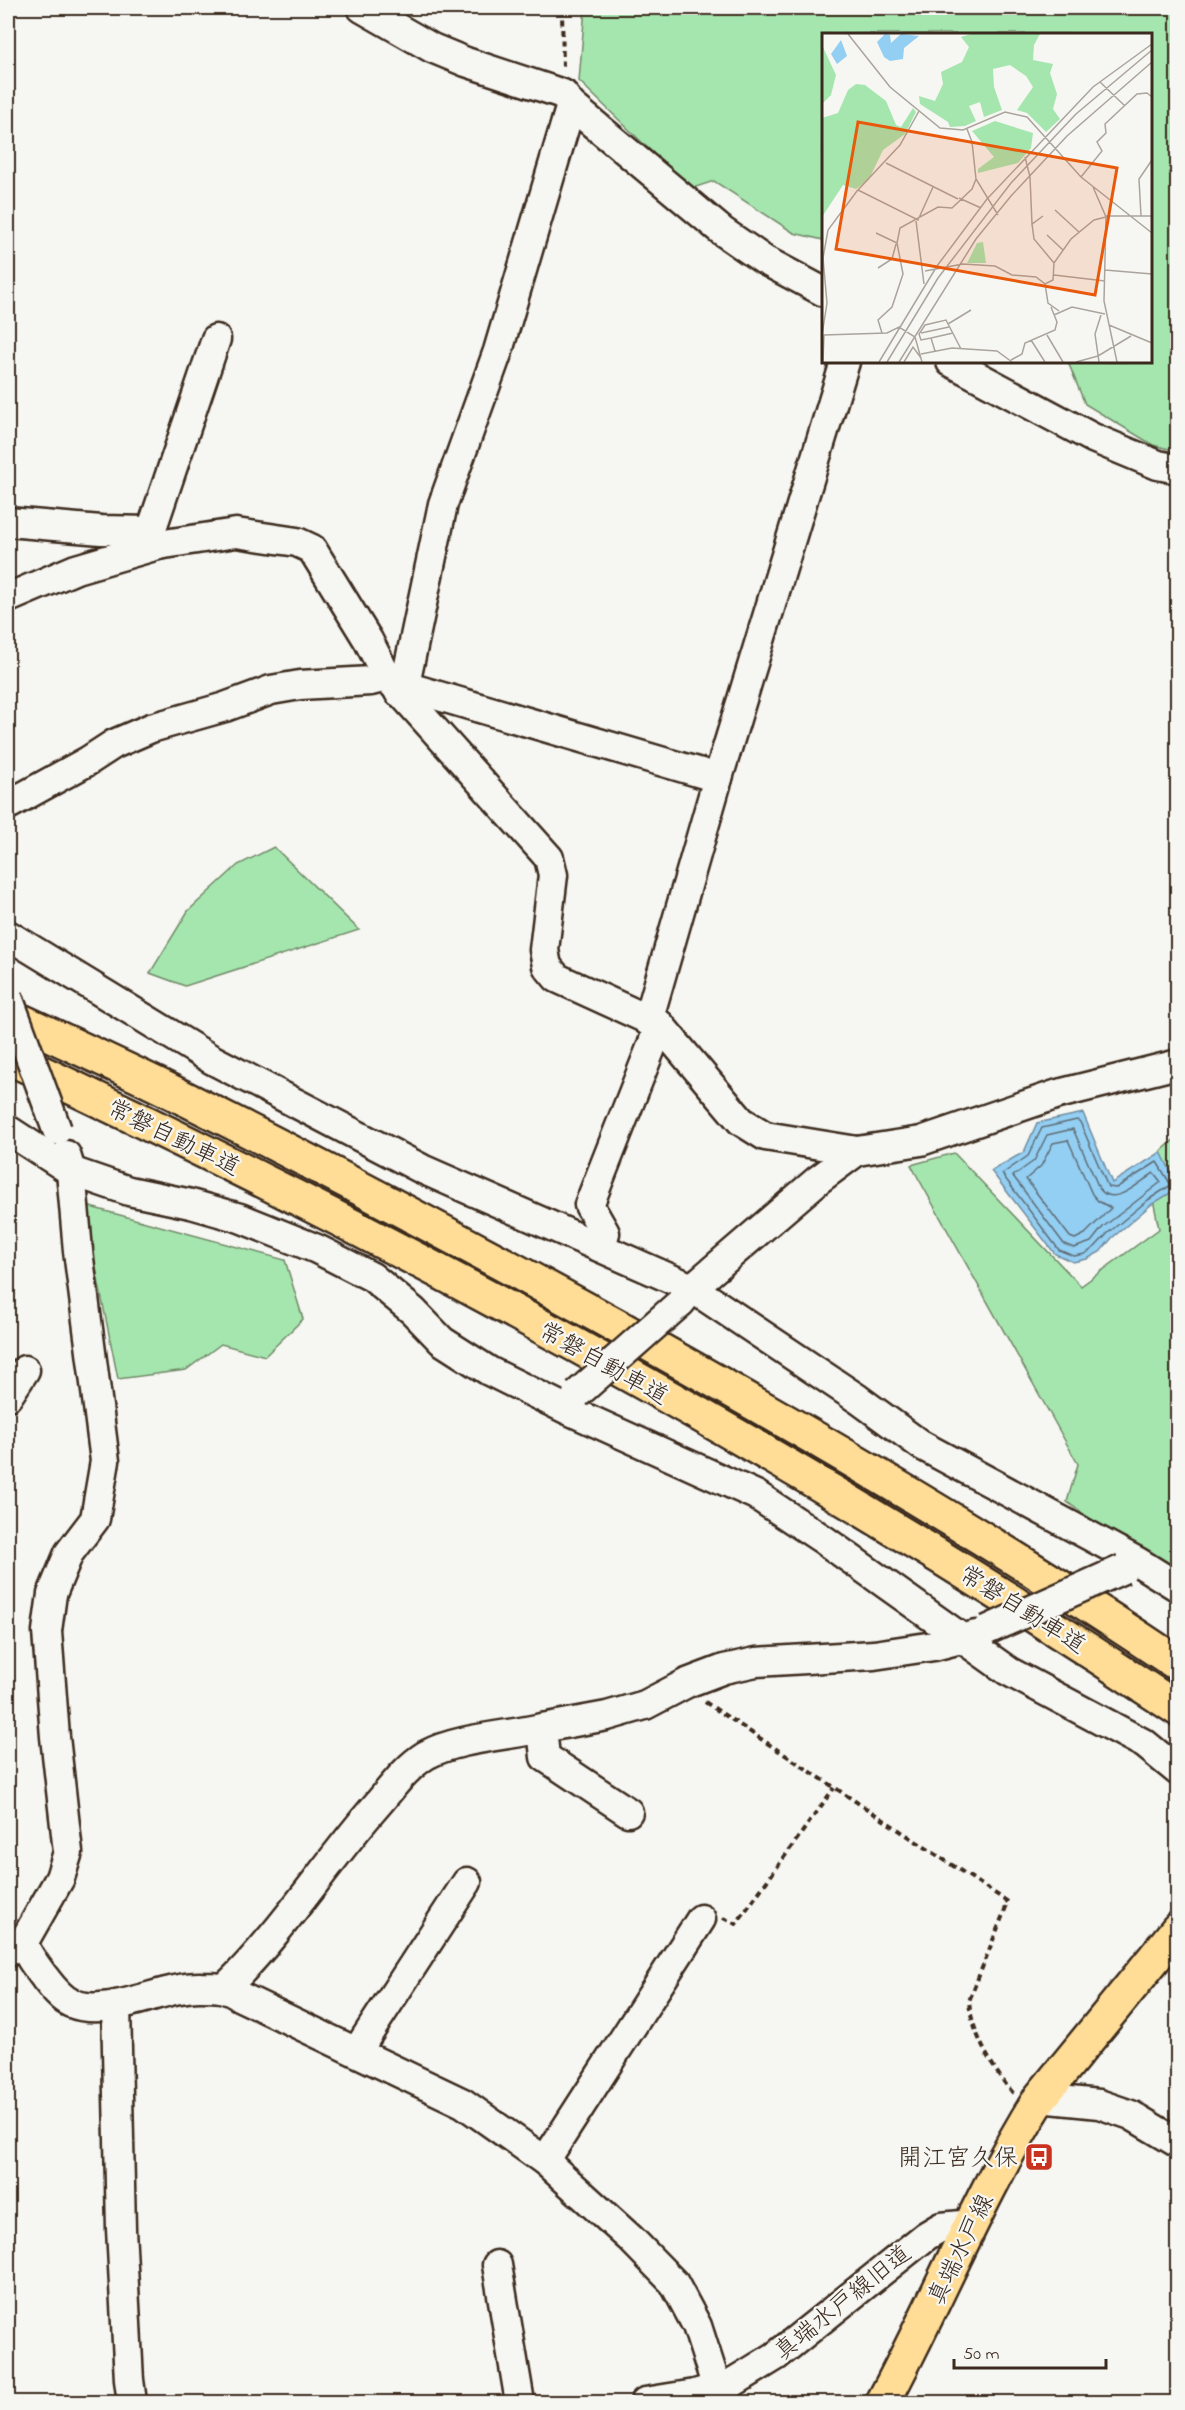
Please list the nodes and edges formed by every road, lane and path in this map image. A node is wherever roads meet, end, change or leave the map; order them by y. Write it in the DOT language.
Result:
graph roads {
  1 [pos="362,8"];
  2 [pos="562,8"];
  3 [pos="567,100"];
  4 [pos="822,291"];
  5 [pos="216,339"];
  6 [pos="845,363"];
  7 [pos="953,363"];
  8 [pos="1178,469"];
  9 [pos="8,522"];
  10 [pos="154,538"];
  11 [pos="8,598"];
  12 [pos="393,684"];
  13 [pos="718,778"];
  14 [pos="8,805"];
  15 [pos="8,935"];
  16 [pos="8,997"];
  17 [pos="8,1015"];
  18 [pos="654,1023"];
  19 [pos="8,1057"];
  20 [pos="1178,1064"];
  21 [pos="8,1130"];
  22 [pos="857,1151"];
  23 [pos="71,1171"];
  24 [pos="600,1247"];
  25 [pos="686,1296"];
  26 [pos="25,1370"];
  27 [pos="8,1396"];
  28 [pos="572,1401"];
  29 [pos="1131,1565"];
  30 [pos="1178,1587"];
  31 [pos="976,1635"];
  32 [pos="1178,1664"];
  33 [pos="681,1686"];
  34 [pos="1178,1709"];
  35 [pos="542,1728"];
  36 [pos="1178,1771"];
  37 [pos="834,1788"];
  38 [pos="628,1812"];
  39 [pos="467,1882"];
  40 [pos="700,1919"];
  41 [pos="1178,1929"];
  42 [pos="15,1947"];
  43 [pos="226,1987"];
  44 [pos="116,2005"];
  45 [pos="357,2051"];
  46 [pos="1035,2105"];
  47 [pos="1178,2143"];
  48 [pos="545,2161"];
  49 [pos="972,2224"];
  50 [pos="497,2265"];
  51 [pos="729,2391"];
  52 [pos="132,2403"];
  53 [pos="520,2403"];
  54 [pos="645,2403"];
  55 [pos="882,2403"];
  1 -- 3 [label="street"];
  2 -- 3 [label="path"];
  3 -- 4 [label="street"];
  3 -- 12 [label="street"];
  5 -- 10 [label="street"];
  6 -- 13 [label="street"];
  7 -- 8 [label="street"];
  9 -- 10 [label="street"];
  10 -- 11 [label="street"];
  10 -- 12 [label="street"];
  12 -- 13 [label="street"];
  12 -- 14 [label="street"];
  12 -- 18 [label="street"];
  13 -- 18 [label="street"];
  15 -- 24 [label="street"];
  16 -- 23 [label="street, bridge"];
  17 -- 32 [label="main road, 常磐自動車道"];
  18 -- 22 [label="street"];
  18 -- 24 [label="street"];
  19 -- 34 [label="main road, 常磐自動車道"];
  20 -- 22 [label="street"];
  21 -- 23 [label="street"];
  22 -- 25 [label="street"];
  23 -- 28 [label="street"];
  23 -- 42 [label="street"];
  24 -- 25 [label="street"];
  25 -- 28 [label="street, bridge"];
  25 -- 29 [label="street"];
  26 -- 27 [label="street"];
  28 -- 31 [label="street"];
  29 -- 30 [label="street"];
  29 -- 31 [label="street, bridge"];
  31 -- 33 [label="street"];
  31 -- 36 [label="street"];
  33 -- 35 [label="street"];
  33 -- 37 [label="path"];
  35 -- 38 [label="street"];
  35 -- 43 [label="street"];
  37 -- 40 [label="path"];
  37 -- 46 [label="path"];
  39 -- 45 [label="street"];
  40 -- 48 [label="street"];
  41 -- 46 [label="main road, 真端水戸線"];
  42 -- 44 [label="street"];
  43 -- 44 [label="street"];
  43 -- 45 [label="street"];
  44 -- 52 [label="street"];
  45 -- 48 [label="street"];
  46 -- 47 [label="street"];
  46 -- 49 [label="main road, 真端水戸線"];
  48 -- 51 [label="street"];
  49 -- 51 [label="street, 真端水戸線旧道"];
  49 -- 55 [label="main road, 真端水戸線"];
  50 -- 53 [label="street"];
  51 -- 54 [label="street, 真端水戸線旧道"];
}
